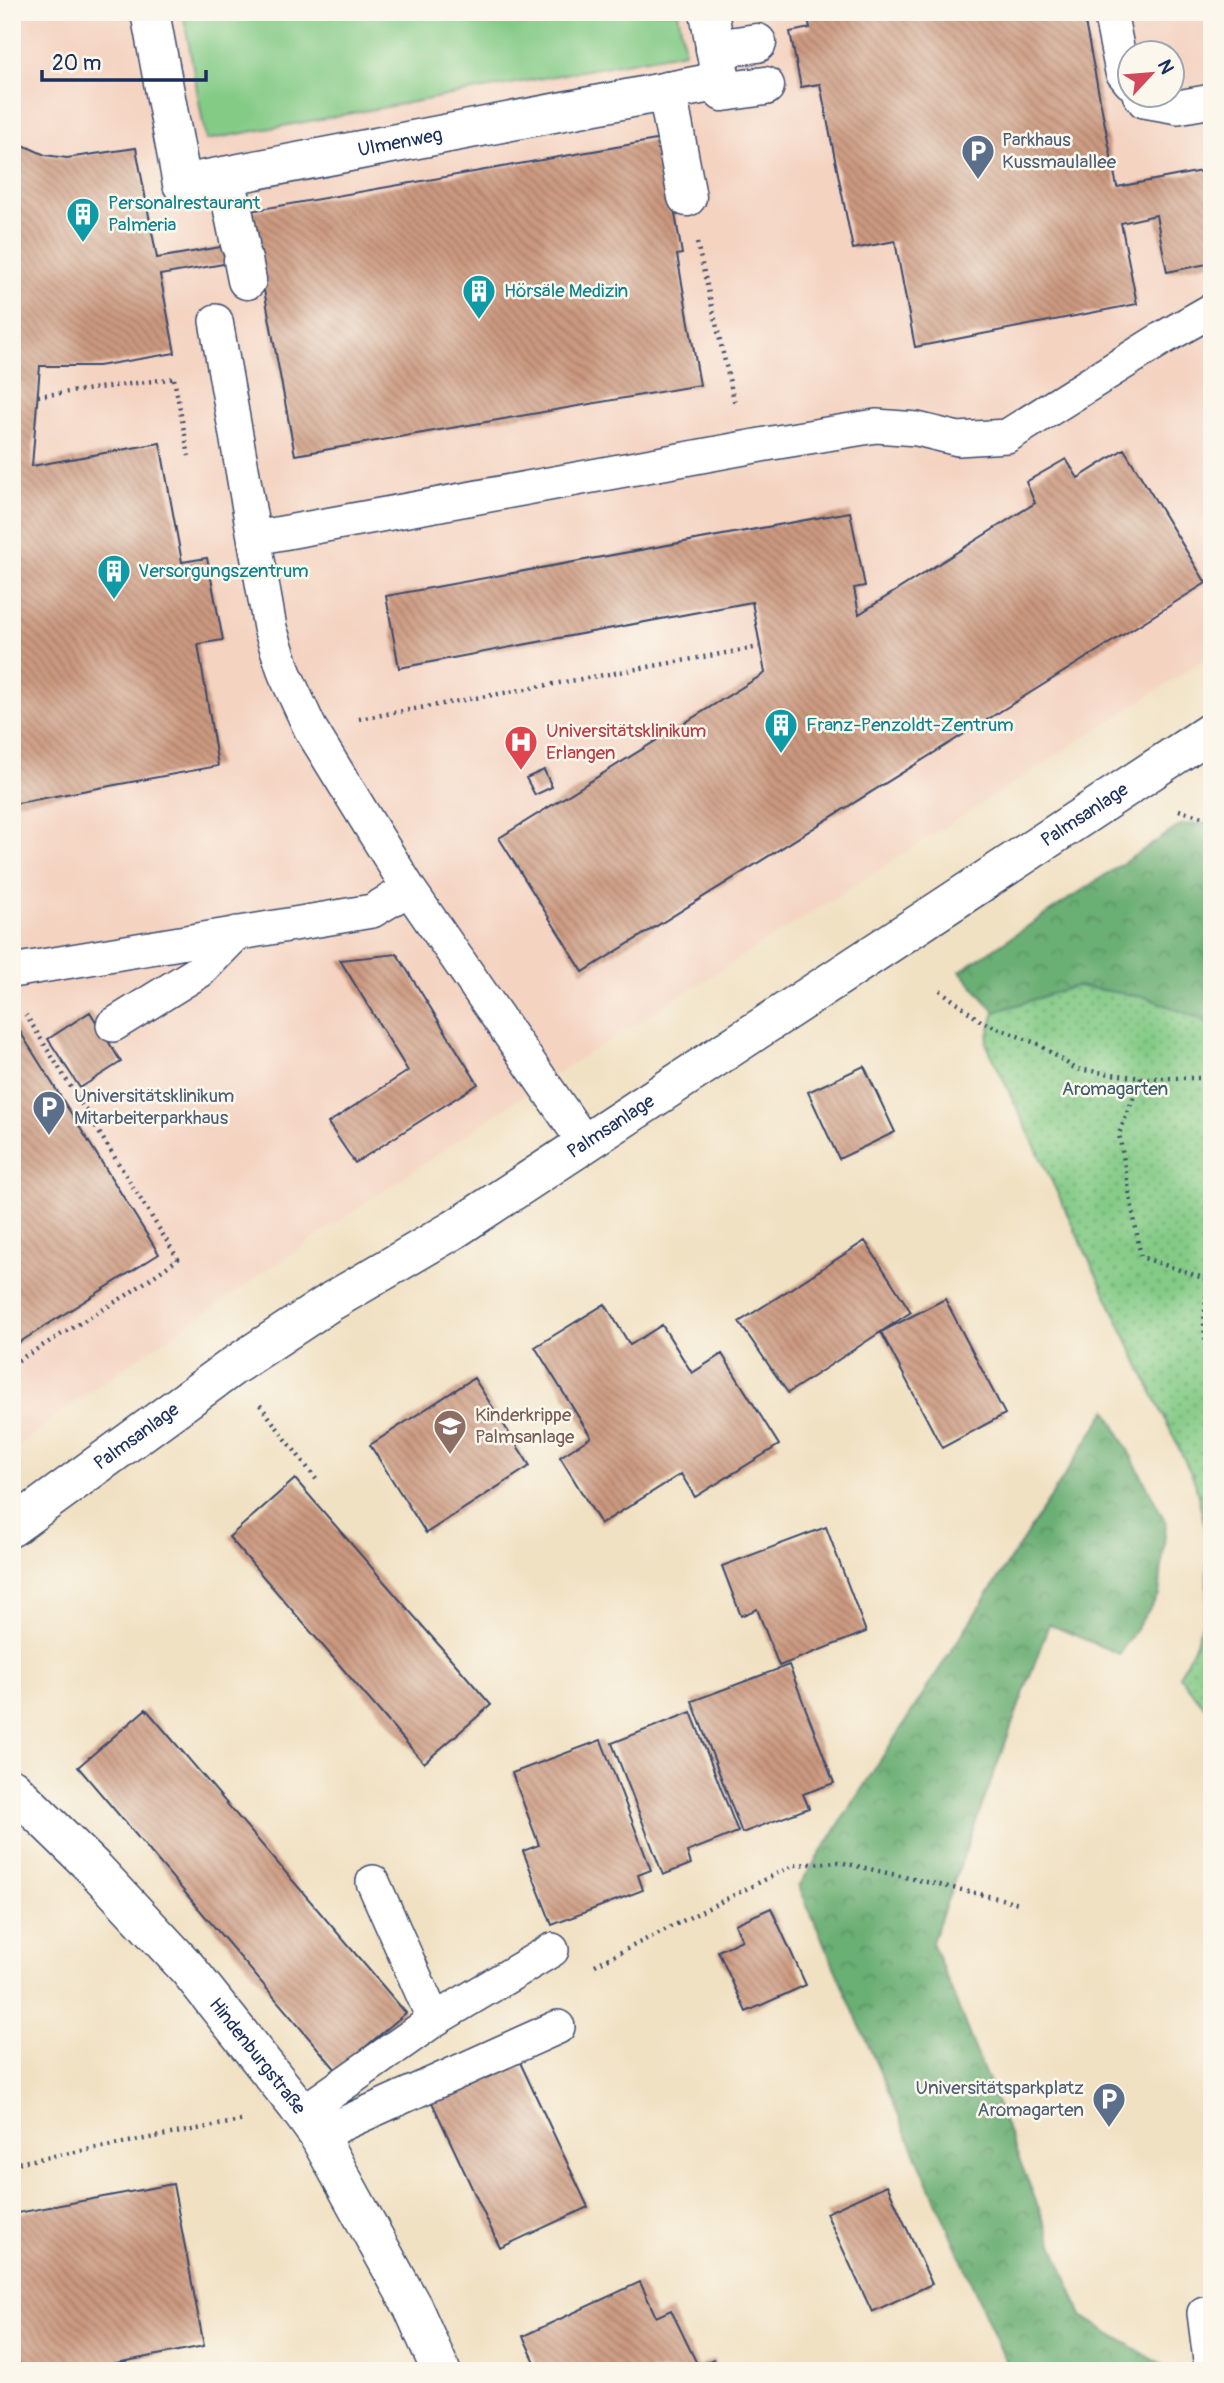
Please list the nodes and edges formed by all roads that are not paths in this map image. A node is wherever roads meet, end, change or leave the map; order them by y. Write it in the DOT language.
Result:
graph roads {
  1 [pos="150,12"];
  2 [pos="709,12"];
  3 [pos="1110,12"];
  4 [pos="1116,42"];
  5 [pos="757,43"];
  6 [pos="718,65"];
  7 [pos="765,86"];
  8 [pos="667,91"];
  9 [pos="1212,101"];
  10 [pos="1186,106"];
  11 [pos="226,176"];
  12 [pos="687,197"];
  13 [pos="243,261"];
  14 [pos="1212,310"];
  15 [pos="216,321"];
  16 [pos="255,538"];
  17 [pos="1212,731"];
  18 [pos="409,890"];
  19 [pos="236,933"];
  20 [pos="12,971"];
  21 [pos="113,1025"];
  22 [pos="584,1142"];
  23 [pos="12,1527"];
  24 [pos="12,1788"];
  25 [pos="373,1882"];
  26 [pos="552,1950"];
  27 [pos="434,2020"];
  28 [pos="558,2026"];
  29 [pos="306,2118"];
  30 [pos="1204,2314"];
  31 [pos="441,2371"];
  32 [pos="1209,2371"];
  1 -- 11 [label="street, Ulmenweg"];
  2 -- 6 [label="street"];
  3 -- 4 [label="lane"];
  5 -- 6 [label="street, Ulmenweg"];
  6 -- 7 [label="street"];
  6 -- 8 [label="street, Ulmenweg"];
  8 -- 11 [label="street, Ulmenweg"];
  8 -- 12 [label="street"];
  9 -- 10 [label="lane"];
  11 -- 13 [label="street"];
  14 -- 16 [label="lane"];
  15 -- 16 [label="lane"];
  16 -- 18 [label="lane"];
  17 -- 22 [label="street, Palmsanlage"];
  18 -- 19 [label="lane"];
  18 -- 22 [label="lane"];
  19 -- 20 [label="lane"];
  19 -- 21 [label="lane"];
  22 -- 23 [label="street, Palmsanlage"];
  24 -- 29 [label="street, Hindenburgstraße"];
  25 -- 27 [label="lane"];
  26 -- 27 [label="lane"];
  27 -- 29 [label="lane"];
  28 -- 29 [label="lane"];
  29 -- 31 [label="street, Hindenburgstraße"];
  30 -- 32 [label="lane"];
}
